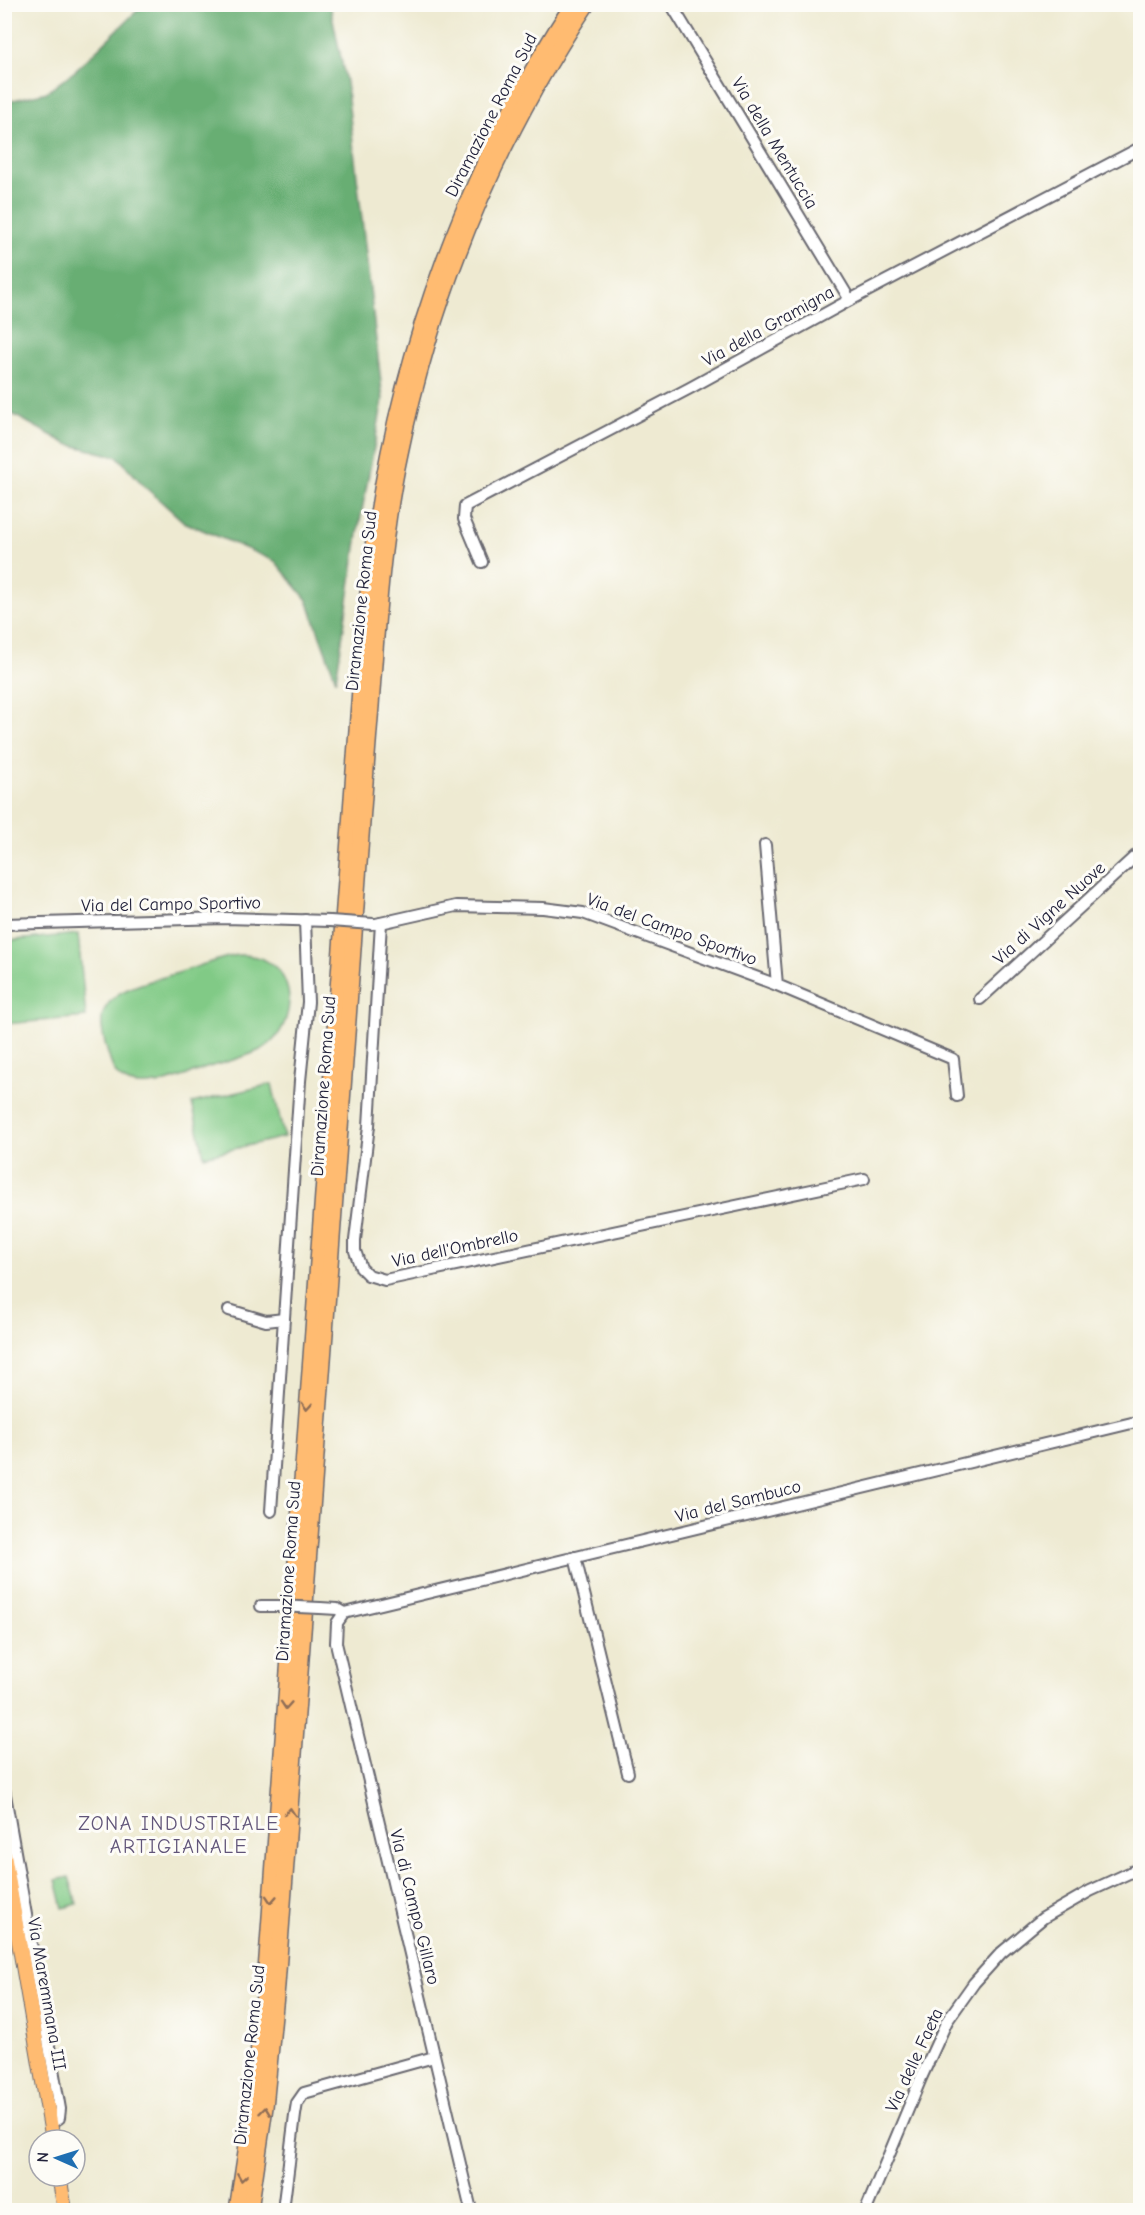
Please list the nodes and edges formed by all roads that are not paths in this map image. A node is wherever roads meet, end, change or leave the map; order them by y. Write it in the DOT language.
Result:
graph roads {
  1 [pos="573,4"];
  2 [pos="587,4"];
  3 [pos="671,4"];
  4 [pos="1140,148"];
  5 [pos="850,300"];
  6 [pos="482,562"];
  7 [pos="765,845"];
  8 [pos="1140,852"];
  9 [pos="305,920"];
  10 [pos="4,924"];
  11 [pos="377,924"];
  12 [pos="777,985"];
  13 [pos="980,999"];
  14 [pos="957,1096"];
  15 [pos="864,1179"];
  16 [pos="229,1310"];
  17 [pos="284,1319"];
  18 [pos="1140,1421"];
  19 [pos="271,1510"];
  20 [pos="575,1557"];
  21 [pos="261,1606"];
  22 [pos="344,1613"];
  23 [pos="628,1773"];
  24 [pos="4,1790"];
  25 [pos="4,1855"];
  26 [pos="1140,1868"];
  27 [pos="11,1929"];
  28 [pos="435,2057"];
  29 [pos="50,2124"];
  30 [pos="51,2128"];
  31 [pos="61,2188"];
  32 [pos="284,2208"];
  33 [pos="65,2211"];
  34 [pos="237,2211"];
  35 [pos="250,2211"];
  36 [pos="471,2211"];
  37 [pos="866,2211"];
  1 -- 34 [label="highway, Diramazione Roma Sud, one-way"];
  35 -- 2 [label="highway, Diramazione Roma Sud, one-way"];
  3 -- 5 [label="street, Via della Mentuccia"];
  4 -- 5 [label="street, Via della Gramigna"];
  5 -- 6 [label="street, Via della Gramigna"];
  7 -- 12 [label="street"];
  8 -- 13 [label="street, Via di Vigne Nuove"];
  9 -- 10 [label="street, Via del Campo Sportivo"];
  9 -- 11 [label="street, Via del Campo Sportivo, bridge"];
  9 -- 17 [label="street"];
  11 -- 12 [label="street, Via del Campo Sportivo"];
  11 -- 15 [label="street, Via dell'Ombrello"];
  12 -- 14 [label="street, Via del Campo Sportivo"];
  16 -- 17 [label="street"];
  17 -- 19 [label="street"];
  18 -- 20 [label="street, Via del Sambuco"];
  20 -- 22 [label="street, Via del Sambuco"];
  20 -- 23 [label="street"];
  21 -- 22 [label="street, bridge"];
  22 -- 28 [label="street, Via di Campo Gillaro"];
  24 -- 29 [label="street"];
  25 -- 27 [label="main road, Via Maremmana III"];
  26 -- 37 [label="street, Via delle Faeta"];
  27 -- 29 [label="main road, Via Maremmana III"];
  28 -- 32 [label="street"];
  28 -- 36 [label="street, Via di Campo Gillaro"];
  29 -- 30 [label="main road, Via Maremmana III"];
  31 -- 33 [label="main road"];
}
